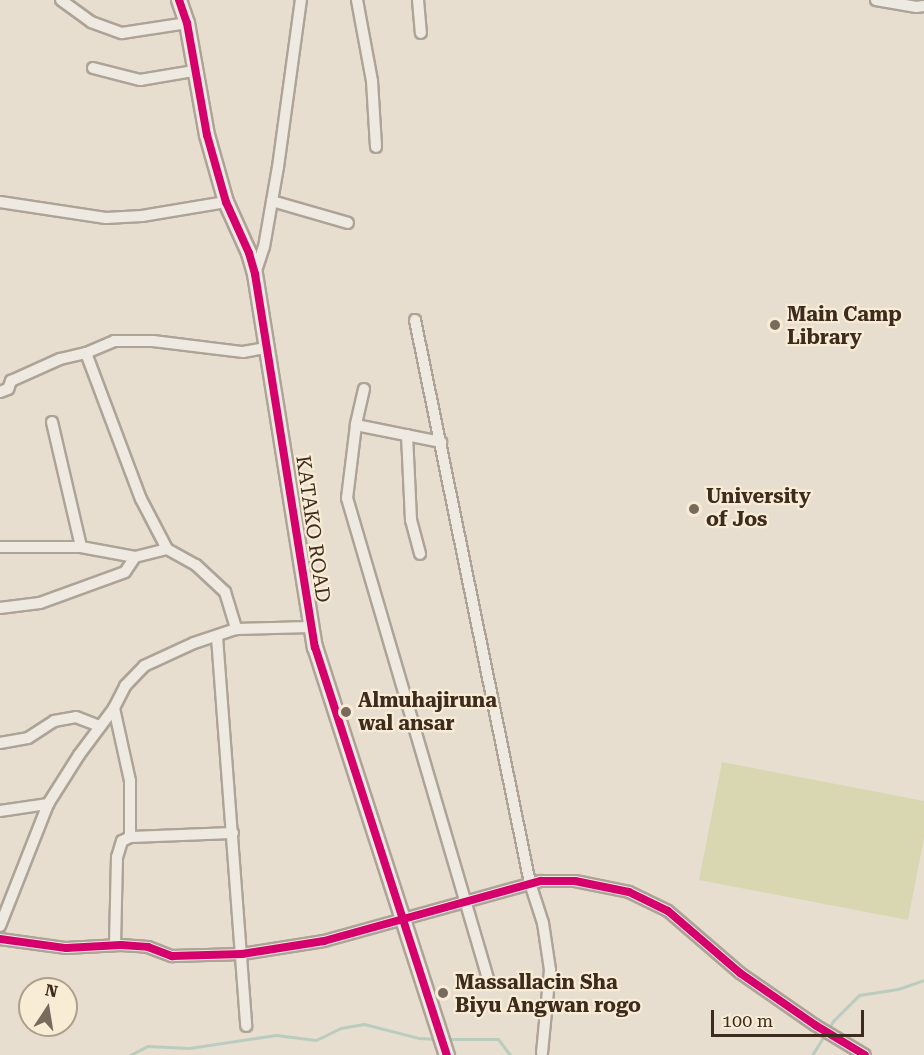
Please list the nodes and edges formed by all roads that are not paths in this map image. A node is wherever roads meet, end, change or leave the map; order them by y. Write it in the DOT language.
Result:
graph roads {
  1 [pos="61,0"];
  2 [pos="179,0"];
  3 [pos="301,0"];
  4 [pos="357,0"];
  5 [pos="418,0"];
  6 [pos="876,0"];
  7 [pos="924,6"];
  8 [pos="187,23"];
  9 [pos="421,33"];
  10 [pos="93,68"];
  11 [pos="194,70"];
  12 [pos="376,147"];
  13 [pos="272,201"];
  14 [pos="0,202"];
  15 [pos="226,202"];
  16 [pos="348,223"];
  17 [pos="255,274"];
  18 [pos="415,320"];
  19 [pos="265,348"];
  20 [pos="86,353"];
  21 [pos="364,389"];
  22 [pos="0,392"];
  23 [pos="52,422"];
  24 [pos="356,425"];
  25 [pos="407,435"];
  26 [pos="441,442"];
  27 [pos="81,546"];
  28 [pos="0,547"];
  29 [pos="167,549"];
  30 [pos="420,554"];
  31 [pos="135,557"];
  32 [pos="0,608"];
  33 [pos="311,627"];
  34 [pos="236,629"];
  35 [pos="217,637"];
  36 [pos="114,708"];
  37 [pos="100,726"];
  38 [pos="2,745"];
  39 [pos="48,804"];
  40 [pos="0,811"];
  41 [pos="233,833"];
  42 [pos="130,837"];
  43 [pos="530,883"];
  44 [pos="465,901"];
  45 [pos="403,919"];
  46 [pos="0,926"];
  47 [pos="0,939"];
  48 [pos="115,945"];
  49 [pos="242,954"];
  50 [pos="489,981"];
  51 [pos="246,1026"];
  52 [pos="542,1053"];
  53 [pos="447,1055"];
  54 [pos="865,1055"];
  1 -- 8 [label="street"];
  2 -- 8 [label="street, KATAKO ROAD"];
  3 -- 13 [label="street"];
  4 -- 12 [label="street"];
  5 -- 9 [label="street"];
  6 -- 7 [label="street"];
  8 -- 11 [label="street, KATAKO ROAD"];
  10 -- 11 [label="street"];
  11 -- 15 [label="street, KATAKO ROAD"];
  13 -- 16 [label="street"];
  13 -- 17 [label="street"];
  14 -- 15 [label="street"];
  15 -- 17 [label="street, KATAKO ROAD"];
  17 -- 19 [label="street, KATAKO ROAD"];
  18 -- 26 [label="street"];
  19 -- 20 [label="street"];
  19 -- 33 [label="street, KATAKO ROAD"];
  20 -- 22 [label="street"];
  20 -- 29 [label="street"];
  21 -- 24 [label="street"];
  23 -- 27 [label="street"];
  24 -- 25 [label="street"];
  24 -- 44 [label="street"];
  25 -- 26 [label="street"];
  25 -- 30 [label="street"];
  26 -- 43 [label="street"];
  27 -- 28 [label="street"];
  27 -- 31 [label="street"];
  29 -- 31 [label="street"];
  29 -- 34 [label="street"];
  31 -- 32 [label="street"];
  33 -- 34 [label="street"];
  33 -- 45 [label="street, KATAKO ROAD"];
  34 -- 35 [label="street"];
  35 -- 36 [label="street"];
  35 -- 41 [label="street"];
  36 -- 37 [label="street"];
  36 -- 42 [label="street"];
  37 -- 38 [label="street"];
  37 -- 39 [label="street"];
  39 -- 40 [label="street"];
  39 -- 46 [label="street"];
  41 -- 42 [label="street"];
  41 -- 49 [label="street"];
  42 -- 48 [label="street"];
  43 -- 44 [label="street"];
  43 -- 52 [label="street"];
  43 -- 54 [label="street"];
  44 -- 45 [label="street"];
  44 -- 50 [label="street"];
  45 -- 49 [label="street"];
  45 -- 53 [label="street, KATAKO ROAD"];
  47 -- 48 [label="street"];
  48 -- 49 [label="street"];
  49 -- 51 [label="street"];
}
